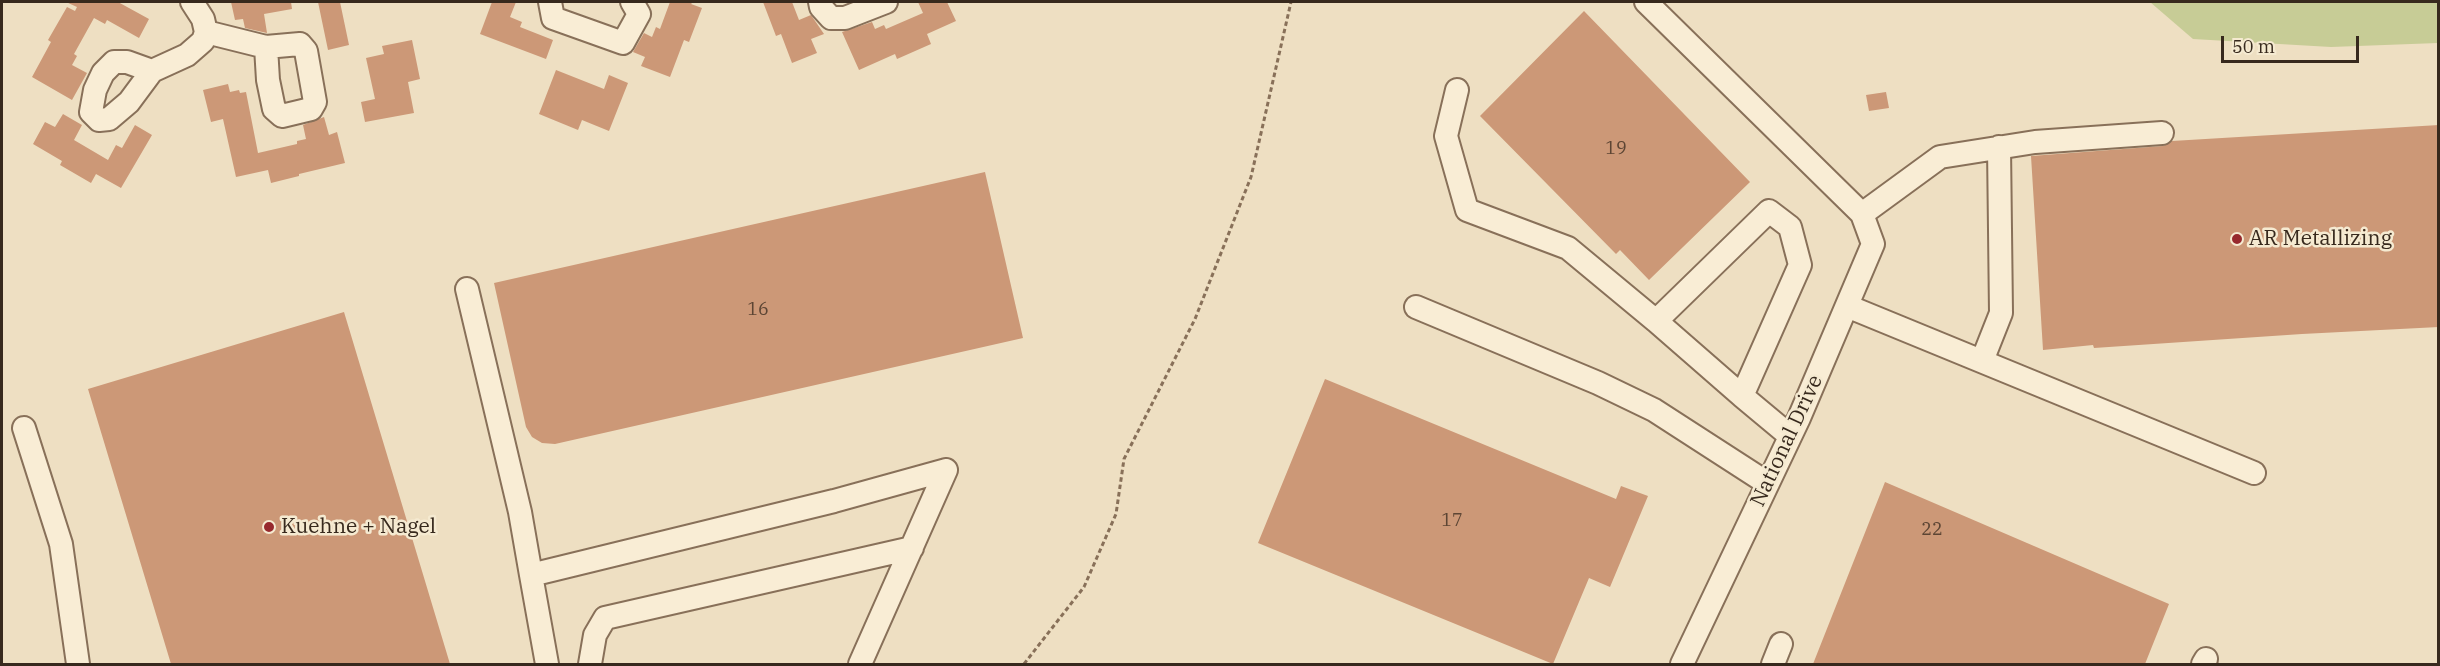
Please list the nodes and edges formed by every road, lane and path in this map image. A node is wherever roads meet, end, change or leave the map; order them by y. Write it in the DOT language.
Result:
graph roads {
  1 [pos="192,2"];
  2 [pos="550,2"];
  3 [pos="632,2"];
  4 [pos="820,2"];
  5 [pos="886,2"];
  6 [pos="1291,2"];
  7 [pos="1646,2"];
  8 [pos="206,32"];
  9 [pos="266,47"];
  10 [pos="152,71"];
  11 [pos="1457,90"];
  12 [pos="2162,133"];
  13 [pos="1999,147"];
  14 [pos="1862,214"];
  15 [pos="467,289"];
  16 [pos="1847,306"];
  17 [pos="1416,307"];
  18 [pos="1656,321"];
  19 [pos="1982,361"];
  20 [pos="1742,396"];
  21 [pos="24,428"];
  22 [pos="1790,436"];
  23 [pos="2254,473"];
  24 [pos="1767,483"];
  25 [pos="912,548"];
  26 [pos="531,575"];
  27 [pos="78,664"];
  28 [pos="547,664"];
  29 [pos="590,664"];
  30 [pos="860,664"];
  31 [pos="1024,664"];
  32 [pos="1682,664"];
  1 -- 8 [label="street"];
  2 -- 3 [label="street"];
  4 -- 5 [label="street"];
  6 -- 31 [label="path"];
  7 -- 14 [label="street"];
  8 -- 9 [label="street"];
  8 -- 10 [label="street"];
  11 -- 18 [label="street"];
  12 -- 13 [label="street"];
  13 -- 14 [label="street"];
  13 -- 19 [label="street"];
  14 -- 16 [label="street, National Drive"];
  15 -- 26 [label="street"];
  16 -- 19 [label="street"];
  16 -- 22 [label="street, National Drive"];
  17 -- 24 [label="street"];
  18 -- 20 [label="street"];
  18 -- 20 [label="street"];
  19 -- 23 [label="street"];
  20 -- 22 [label="street"];
  21 -- 27 [label="street"];
  22 -- 24 [label="street, National Drive"];
  24 -- 32 [label="street, National Drive"];
  25 -- 26 [label="street"];
  25 -- 29 [label="street"];
  25 -- 30 [label="street"];
  26 -- 28 [label="street"];
}
